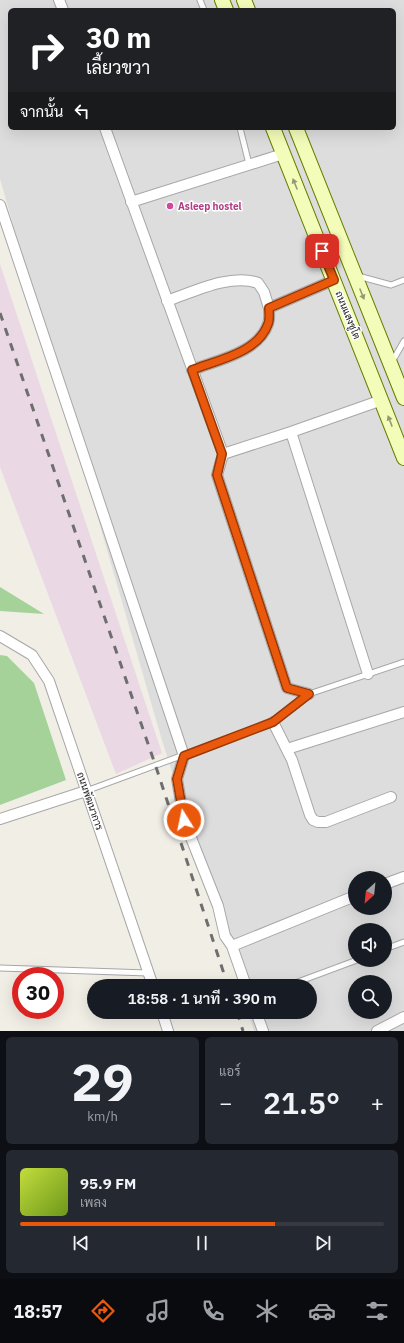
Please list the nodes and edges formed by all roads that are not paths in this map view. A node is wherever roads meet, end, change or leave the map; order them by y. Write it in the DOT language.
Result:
graph roads {
  1 [pos="106,130"];
  2 [pos="240,130"];
  3 [pos="274,130"];
  4 [pos="297,130"];
  5 [pos="283,154"];
  6 [pos="249,164"];
  7 [pos="131,202"];
  8 [pos="325,202"];
  9 [pos="0,205"];
  10 [pos="305,208"];
  11 [pos="355,276"];
  12 [pos="334,280"];
  13 [pos="404,280"];
  14 [pos="167,301"];
  15 [pos="269,308"];
  16 [pos="404,341"];
  17 [pos="391,365"];
  18 [pos="192,370"];
  19 [pos="404,397"];
  20 [pos="382,400"];
  21 [pos="291,432"];
  22 [pos="222,454"];
  23 [pos="404,458"];
  24 [pos="0,636"];
  25 [pos="404,662"];
  26 [pos="368,674"];
  27 [pos="309,694"];
  28 [pos="404,712"];
  29 [pos="273,722"];
  30 [pos="287,749"];
  31 [pos="184,756"];
  32 [pos="86,791"];
  33 [pos="391,797"];
  34 [pos="0,819"];
  35 [pos="404,877"];
  36 [pos="392,881"];
  37 [pos="348,899"];
  38 [pos="404,942"];
  39 [pos="232,946"];
  40 [pos="392,946"];
  41 [pos="348,963"];
  42 [pos="0,968"];
  43 [pos="148,973"];
  44 [pos="150,979"];
  45 [pos="244,979"];
  46 [pos="306,979"];
  47 [pos="404,1017"];
  48 [pos="164,1019"];
  49 [pos="259,1019"];
  50 [pos="168,1031"];
  51 [pos="264,1031"];
  52 [pos="377,1031"];
  1 -- 7 [label="street"];
  2 -- 6 [label="lane"];
  3 -- 5 [label="main road, ถนนแสงชูโต"];
  4 -- 8 [label="main road, ถนนแสงชูโต"];
  5 -- 6 [label="street"];
  10 -- 5 [label="main road, ถนนแสงชูโต, one-way"];
  6 -- 7 [label="street"];
  7 -- 14 [label="street"];
  8 -- 10 [label="main road"];
  8 -- 11 [label="main road, ถนนแสงชูโต"];
  9 -- 31 [label="street"];
  10 -- 12 [label="main road, ถนนแสงชูโต"];
  11 -- 13 [label="lane"];
  11 -- 17 [label="main road, ถนนแสงชูโต, one-way"];
  12 -- 15 [label="street"];
  12 -- 20 [label="main road, ถนนแสงชูโต"];
  14 -- 15 [label="street"];
  14 -- 18 [label="street"];
  15 -- 18 [label="street"];
  16 -- 17 [label="lane"];
  17 -- 19 [label="main road, ถนนแสงชูโต"];
  18 -- 22 [label="street"];
  19 -- 20 [label="main road"];
  20 -- 21 [label="street"];
  23 -- 20 [label="main road, ถนนแสงชูโต, one-way"];
  21 -- 22 [label="street"];
  21 -- 26 [label="street"];
  22 -- 27 [label="street"];
  24 -- 32 [label="street, ถนนพัฒนาการ"];
  25 -- 26 [label="lane"];
  26 -- 27 [label="lane"];
  27 -- 29 [label="lane"];
  28 -- 30 [label="street"];
  29 -- 30 [label="street"];
  29 -- 31 [label="lane"];
  30 -- 33 [label="street"];
  31 -- 32 [label="lane"];
  31 -- 39 [label="street"];
  32 -- 34 [label="street"];
  32 -- 43 [label="street, ถนนพัฒนาการ"];
  35 -- 36 [label="street"];
  37 -- 39 [label="street"];
  38 -- 40 [label="lane"];
  39 -- 45 [label="street"];
  41 -- 46 [label="lane"];
  42 -- 43 [label="lane"];
  43 -- 44 [label="street, ถนนพัฒนาการ"];
  47 -- 52 [label="street"];
  48 -- 50 [label="street"];
  49 -- 51 [label="street"];
}
